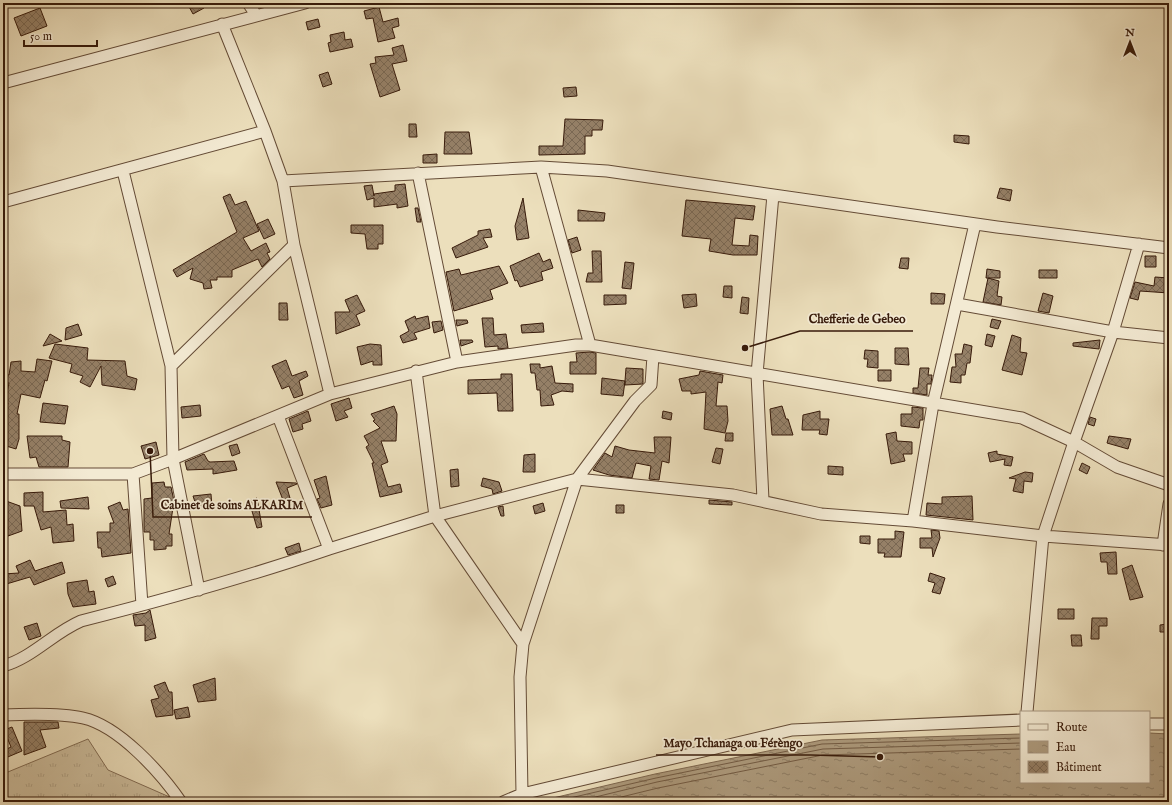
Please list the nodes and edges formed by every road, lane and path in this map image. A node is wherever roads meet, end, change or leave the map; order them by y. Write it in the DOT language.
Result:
graph roads {
  1 [pos="248,3"];
  2 [pos="305,3"];
  3 [pos="256,15"];
  4 [pos="222,24"];
  5 [pos="3,83"];
  6 [pos="265,131"];
  7 [pos="542,167"];
  8 [pos="123,171"];
  9 [pos="418,173"];
  10 [pos="283,181"];
  11 [pos="773,195"];
  12 [pos="3,202"];
  13 [pos="975,224"];
  14 [pos="1139,244"];
  15 [pos="294,245"];
  16 [pos="1169,248"];
  17 [pos="957,304"];
  18 [pos="1113,332"];
  19 [pos="1169,338"];
  20 [pos="590,345"];
  21 [pos="653,356"];
  22 [pos="457,362"];
  23 [pos="171,366"];
  24 [pos="416,371"];
  25 [pos="757,374"];
  26 [pos="330,394"];
  27 [pos="934,404"];
  28 [pos="278,416"];
  29 [pos="1074,442"];
  30 [pos="173,459"];
  31 [pos="3,474"];
  32 [pos="132,474"];
  33 [pos="577,479"];
  34 [pos="1169,485"];
  35 [pos="763,500"];
  36 [pos="1169,504"];
  37 [pos="434,516"];
  38 [pos="912,521"];
  39 [pos="1044,536"];
  40 [pos="1166,545"];
  41 [pos="329,549"];
  42 [pos="199,590"];
  43 [pos="142,604"];
  44 [pos="523,644"];
  45 [pos="3,666"];
  46 [pos="1027,711"];
  47 [pos="3,715"];
  48 [pos="1020,720"];
  49 [pos="1150,724"];
  50 [pos="1169,724"];
  51 [pos="522,794"];
  52 [pos="181,802"];
  53 [pos="503,802"];
  1 -- 3 [label="street"];
  2 -- 3 [label="street"];
  3 -- 4 [label="street"];
  4 -- 5 [label="street"];
  4 -- 6 [label="street"];
  6 -- 8 [label="street"];
  6 -- 10 [label="street"];
  7 -- 9 [label="street"];
  7 -- 11 [label="street"];
  7 -- 20 [label="street"];
  8 -- 12 [label="street"];
  8 -- 23 [label="street"];
  9 -- 10 [label="street"];
  9 -- 22 [label="street"];
  10 -- 15 [label="street"];
  11 -- 13 [label="street"];
  11 -- 25 [label="street"];
  13 -- 14 [label="street"];
  13 -- 17 [label="street"];
  14 -- 16 [label="street"];
  14 -- 18 [label="street"];
  15 -- 23 [label="street"];
  15 -- 26 [label="street"];
  17 -- 18 [label="street"];
  17 -- 27 [label="street"];
  18 -- 19 [label="street"];
  18 -- 29 [label="street"];
  20 -- 21 [label="street"];
  20 -- 22 [label="street"];
  21 -- 25 [label="street"];
  21 -- 33 [label="street"];
  22 -- 24 [label="street"];
  23 -- 30 [label="street"];
  24 -- 26 [label="street"];
  24 -- 37 [label="street"];
  25 -- 27 [label="street"];
  25 -- 35 [label="street"];
  26 -- 28 [label="street"];
  27 -- 29 [label="street"];
  27 -- 38 [label="street"];
  28 -- 30 [label="street"];
  28 -- 41 [label="street"];
  29 -- 34 [label="street"];
  29 -- 39 [label="street"];
  30 -- 32 [label="street"];
  30 -- 42 [label="street"];
  31 -- 32 [label="street"];
  32 -- 43 [label="street"];
  33 -- 35 [label="street"];
  33 -- 37 [label="street"];
  33 -- 44 [label="street"];
  35 -- 38 [label="street"];
  36 -- 40 [label="street"];
  37 -- 41 [label="street"];
  37 -- 44 [label="street"];
  38 -- 39 [label="street"];
  39 -- 40 [label="street"];
  39 -- 46 [label="street"];
  41 -- 42 [label="street"];
  42 -- 43 [label="street"];
  43 -- 45 [label="street"];
  44 -- 51 [label="street"];
  47 -- 52 [label="street"];
  48 -- 51 [label="street"];
  49 -- 50 [label="street"];
  51 -- 53 [label="street"];
}
